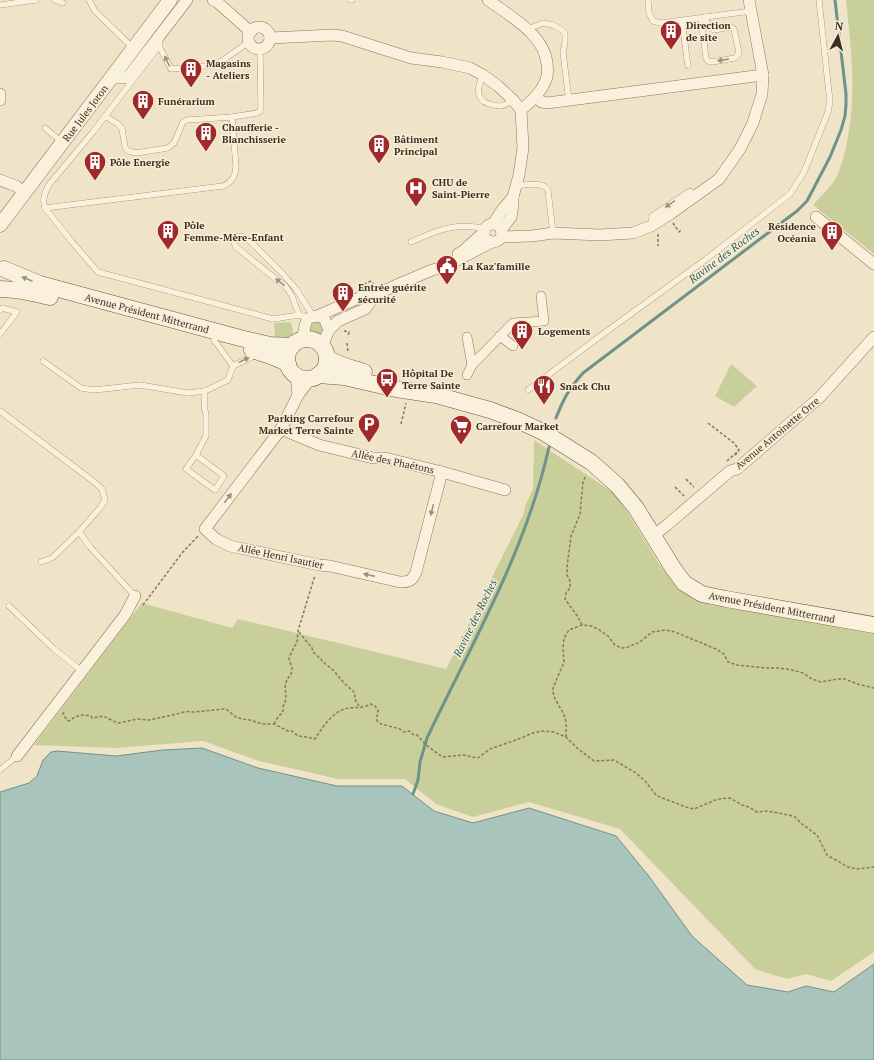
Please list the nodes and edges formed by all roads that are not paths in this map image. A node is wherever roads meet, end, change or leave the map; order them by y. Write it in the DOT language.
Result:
graph roads {
  1 [pos="36,0"];
  2 [pos="54,0"];
  3 [pos="89,0"];
  4 [pos="170,0"];
  5 [pos="213,0"];
  6 [pos="220,0"];
  7 [pos="488,0"];
  8 [pos="648,0"];
  9 [pos="819,0"];
  10 [pos="187,1"];
  11 [pos="63,3"];
  12 [pos="0,5"];
  13 [pos="750,6"];
  14 [pos="703,17"];
  15 [pos="682,20"];
  16 [pos="705,28"];
  17 [pos="528,29"];
  18 [pos="160,34"];
  19 [pos="252,34"];
  20 [pos="270,38"];
  21 [pos="159,46"];
  22 [pos="133,48"];
  23 [pos="260,49"];
  24 [pos="688,66"];
  25 [pos="483,75"];
  26 [pos="763,75"];
  27 [pos="111,78"];
  28 [pos="0,94"];
  29 [pos="535,97"];
  30 [pos="0,100"];
  31 [pos="514,100"];
  32 [pos="568,101"];
  33 [pos="521,110"];
  34 [pos="105,116"];
  35 [pos="232,117"];
  36 [pos="45,128"];
  37 [pos="62,142"];
  38 [pos="0,180"];
  39 [pos="516,186"];
  40 [pos="25,193"];
  41 [pos="45,208"];
  42 [pos="816,217"];
  43 [pos="0,225"];
  44 [pos="493,232"];
  45 [pos="553,234"];
  46 [pos="411,242"];
  47 [pos="2,264"];
  48 [pos="874,264"];
  49 [pos="0,288"];
  50 [pos="375,296"];
  51 [pos="541,296"];
  52 [pos="0,310"];
  53 [pos="310,316"];
  54 [pos="521,322"];
  55 [pos="329,330"];
  56 [pos="0,334"];
  57 [pos="524,335"];
  58 [pos="500,336"];
  59 [pos="467,337"];
  60 [pos="874,337"];
  61 [pos="214,340"];
  62 [pos="297,343"];
  63 [pos="513,346"];
  64 [pos="325,352"];
  65 [pos="260,353"];
  66 [pos="43,361"];
  67 [pos="472,365"];
  68 [pos="233,366"];
  69 [pos="303,373"];
  70 [pos="467,375"];
  71 [pos="528,390"];
  72 [pos="204,391"];
  73 [pos="436,395"];
  74 [pos="0,411"];
  75 [pos="281,429"];
  76 [pos="196,455"];
  77 [pos="442,472"];
  78 [pos="505,490"];
  79 [pos="79,532"];
  80 [pos="653,536"];
  81 [pos="41,562"];
  82 [pos="135,596"];
  83 [pos="9,606"];
  84 [pos="874,625"];
  85 [pos="82,671"];
  86 [pos="17,756"];
  87 [pos="0,770"];
  1 -- 12 [label="lane"];
  2 -- 11 [label="lane"];
  3 -- 22 [label="lane"];
  4 -- 22 [label="street, Rue Jules Joron"];
  5 -- 19 [label="street"];
  6 -- 19 [label="street"];
  7 -- 17 [label="street"];
  8 -- 15 [label="lane"];
  9 -- 71 [label="lane"];
  10 -- 18 [label="street"];
  13 -- 14 [label="lane"];
  13 -- 26 [label="street"];
  14 -- 15 [label="lane"];
  14 -- 16 [label="lane"];
  15 -- 24 [label="lane"];
  16 -- 16 [label="lane, one-way"];
  17 -- 29 [label="street"];
  17 -- 32 [label="lane"];
  18 -- 21 [label="lane"];
  18 -- 27 [label="street"];
  19 -- 20 [label="street"];
  19 -- 21 [label="lane, one-way"];
  19 -- 23 [label="street"];
  20 -- 23 [label="street"];
  20 -- 25 [label="street"];
  21 -- 34 [label="lane"];
  22 -- 27 [label="street, Rue Jules Joron"];
  23 -- 35 [label="lane"];
  25 -- 31 [label="street"];
  25 -- 31 [label="lane"];
  26 -- 32 [label="street"];
  26 -- 45 [label="street"];
  27 -- 37 [label="street, Rue Jules Joron"];
  28 -- 30 [label="street"];
  29 -- 32 [label="street"];
  29 -- 33 [label="street"];
  31 -- 33 [label="street"];
  33 -- 39 [label="street"];
  34 -- 35 [label="lane"];
  34 -- 41 [label="lane"];
  35 -- 41 [label="lane"];
  36 -- 37 [label="lane"];
  37 -- 40 [label="street, Rue Jules Joron"];
  38 -- 40 [label="street"];
  39 -- 44 [label="street"];
  39 -- 45 [label="lane"];
  40 -- 43 [label="street, Rue Jules Joron"];
  41 -- 53 [label="lane"];
  42 -- 48 [label="street"];
  44 -- 45 [label="street"];
  44 -- 46 [label="lane"];
  44 -- 50 [label="street"];
  47 -- 49 [label="main road"];
  62 -- 47 [label="main road, Avenue Président Mitterrand, one-way"];
  49 -- 61 [label="main road, Avenue Président Mitterrand"];
  50 -- 53 [label="street"];
  50 -- 55 [label="street"];
  51 -- 54 [label="street"];
  52 -- 56 [label="lane"];
  53 -- 53 [label="lane, one-way"];
  53 -- 55 [label="street"];
  53 -- 62 [label="street"];
  54 -- 57 [label="street"];
  54 -- 58 [label="street"];
  55 -- 64 [label="street"];
  58 -- 63 [label="street"];
  58 -- 67 [label="street"];
  59 -- 67 [label="street"];
  60 -- 80 [label="street, Avenue Antoinette Orre"];
  61 -- 65 [label="main road, Avenue Président Mitterrand"];
  61 -- 68 [label="lane"];
  62 -- 64 [label="main road"];
  62 -- 69 [label="main road"];
  64 -- 69 [label="main road"];
  64 -- 73 [label="main road, Avenue Président Mitterrand"];
  68 -- 65 [label="lane, one-way"];
  65 -- 69 [label="main road, Avenue Président Mitterrand"];
  66 -- 72 [label="lane"];
  67 -- 70 [label="street"];
  68 -- 72 [label="lane"];
  69 -- 73 [label="main road, Avenue Président Mitterrand"];
  69 -- 75 [label="street"];
  72 -- 76 [label="lane"];
  73 -- 80 [label="main road, Avenue Président Mitterrand"];
  74 -- 79 [label="lane"];
  75 -- 77 [label="street, Allée des Phaétons"];
  77 -- 75 [label="street, Allée Henri Isautier, one-way"];
  76 -- 76 [label="lane"];
  77 -- 78 [label="street, Allée des Phaétons"];
  79 -- 81 [label="lane"];
  79 -- 82 [label="lane"];
  80 -- 84 [label="main road, Avenue Président Mitterrand"];
  82 -- 85 [label="street"];
  83 -- 85 [label="lane"];
  85 -- 86 [label="street"];
  86 -- 87 [label="lane"];
}
